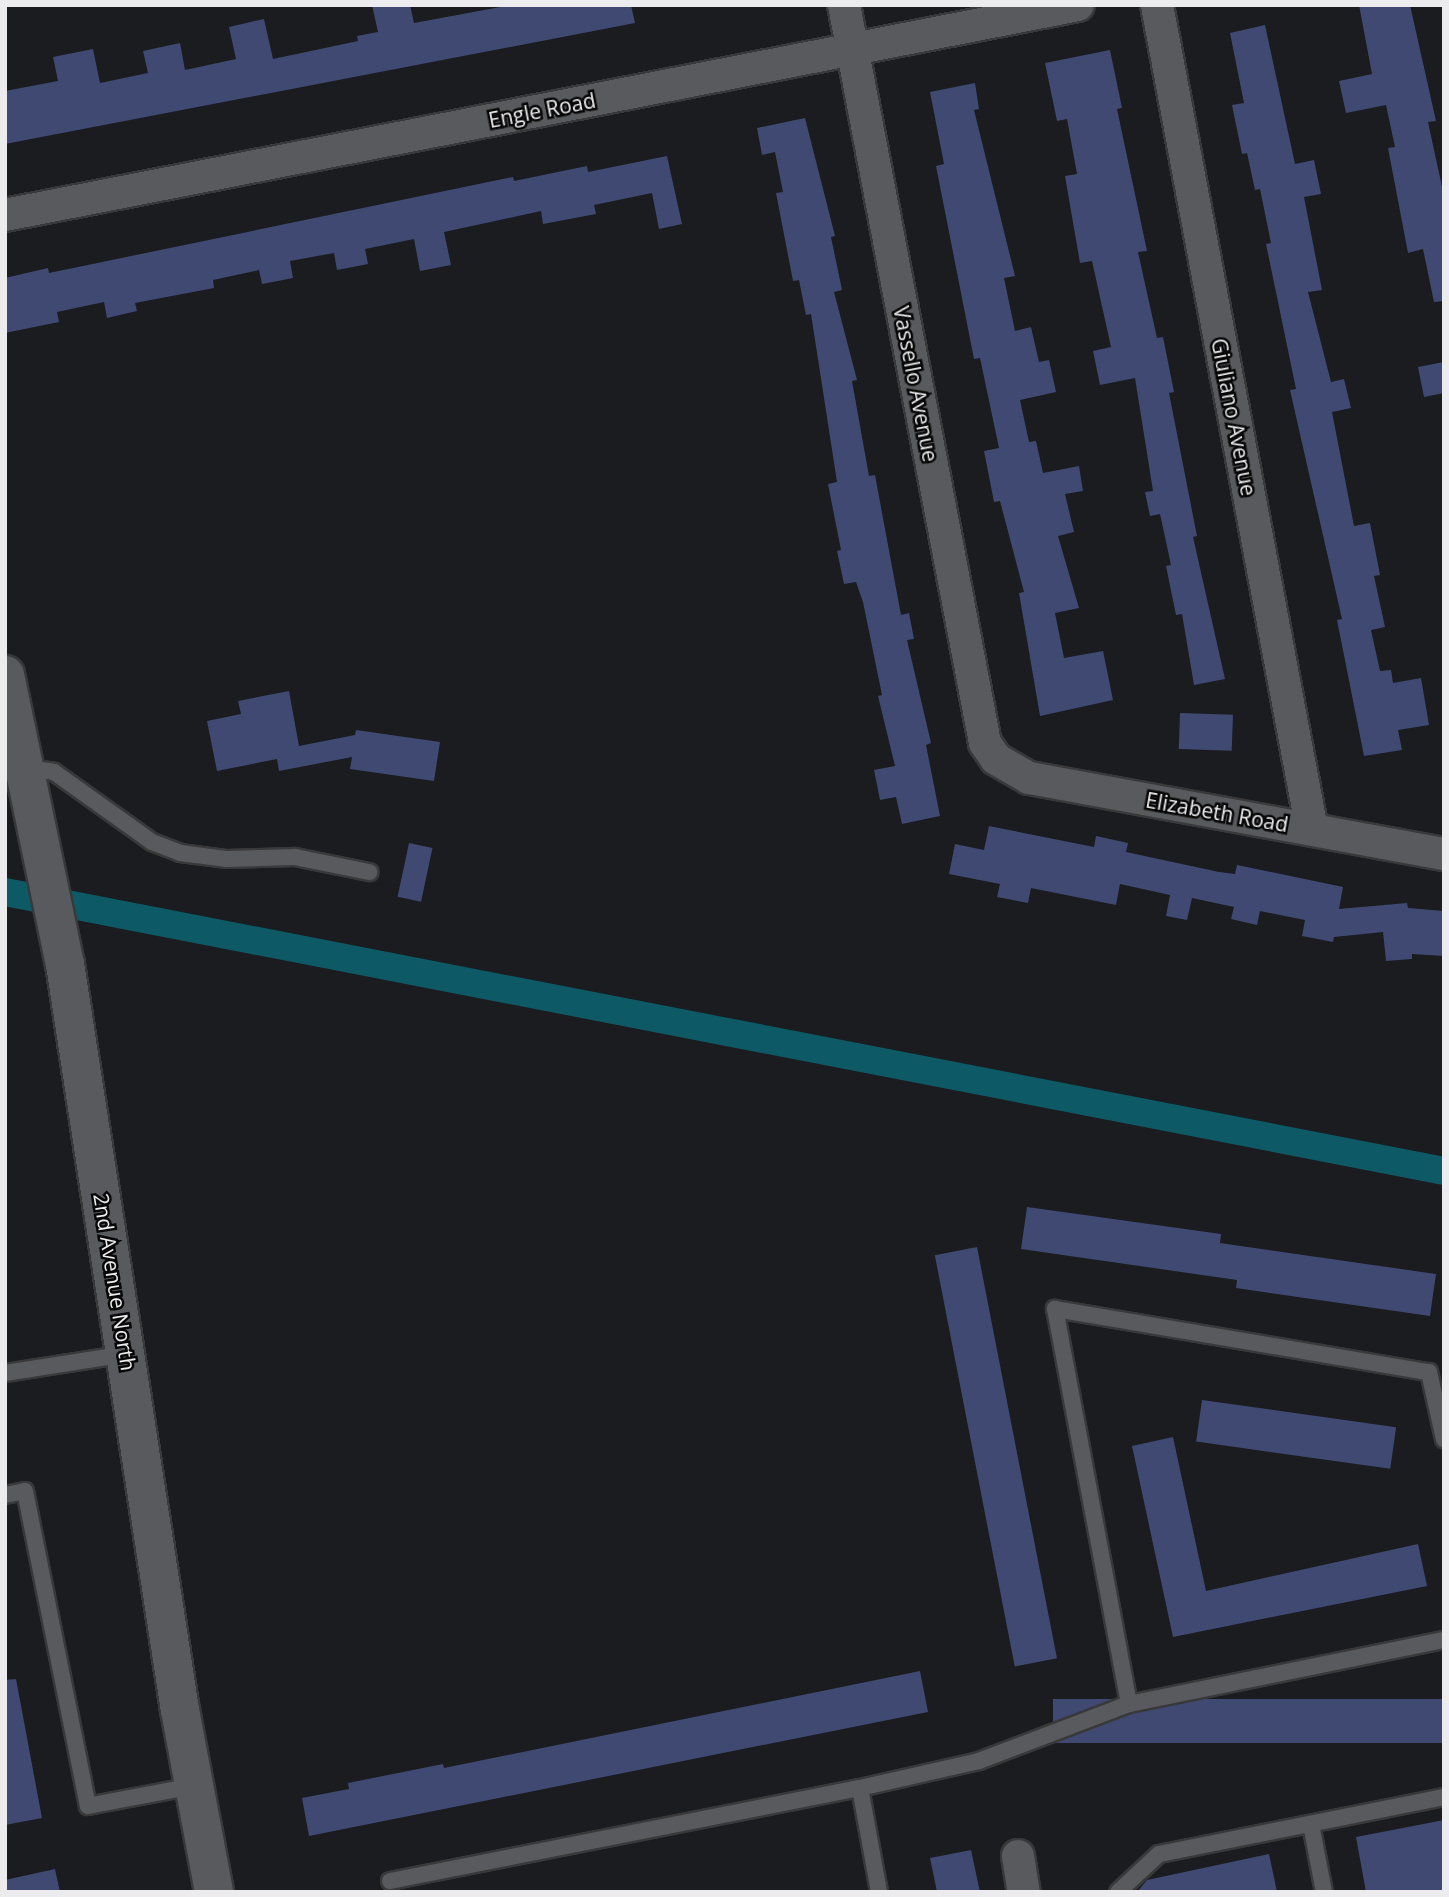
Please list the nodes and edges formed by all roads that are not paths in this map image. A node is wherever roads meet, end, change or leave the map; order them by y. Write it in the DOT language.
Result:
graph roads {
  1 [pos="844,5"];
  2 [pos="1078,5"];
  3 [pos="1157,5"];
  4 [pos="853,49"];
  5 [pos="5,215"];
  6 [pos="5,675"];
  7 [pos="996,759"];
  8 [pos="27,768"];
  9 [pos="1312,830"];
  10 [pos="1444,854"];
  11 [pos="369,872"];
  12 [pos="126,1354"];
  13 [pos="5,1373"];
  14 [pos="1444,1439"];
  15 [pos="5,1495"];
  16 [pos="1444,1640"];
  17 [pos="1129,1704"];
  18 [pos="195,1786"];
  19 [pos="860,1788"];
  20 [pos="1444,1797"];
  21 [pos="1311,1824"];
  22 [pos="1018,1856"];
  23 [pos="390,1888"];
  24 [pos="214,1892"];
  25 [pos="879,1892"];
  26 [pos="1024,1892"];
  27 [pos="1118,1892"];
  28 [pos="1324,1892"];
  1 -- 4 [label="street, Vassello Avenue"];
  2 -- 4 [label="street, Engle Road"];
  3 -- 9 [label="street, Giuliano Avenue"];
  4 -- 5 [label="street, Engle Road"];
  4 -- 7 [label="street, Vassello Avenue"];
  6 -- 8 [label="street, 2nd Avenue North"];
  7 -- 9 [label="street, Elizabeth Road"];
  8 -- 11 [label="lane"];
  8 -- 12 [label="street, 2nd Avenue North"];
  9 -- 10 [label="street, Elizabeth Road"];
  12 -- 13 [label="lane"];
  12 -- 18 [label="street, 2nd Avenue North"];
  14 -- 17 [label="lane"];
  15 -- 18 [label="lane"];
  16 -- 17 [label="lane"];
  17 -- 19 [label="lane"];
  18 -- 24 [label="street, 2nd Avenue North"];
  19 -- 23 [label="lane"];
  19 -- 25 [label="lane"];
  20 -- 21 [label="lane"];
  21 -- 27 [label="lane"];
  21 -- 28 [label="lane"];
  22 -- 26 [label="street"];
}
